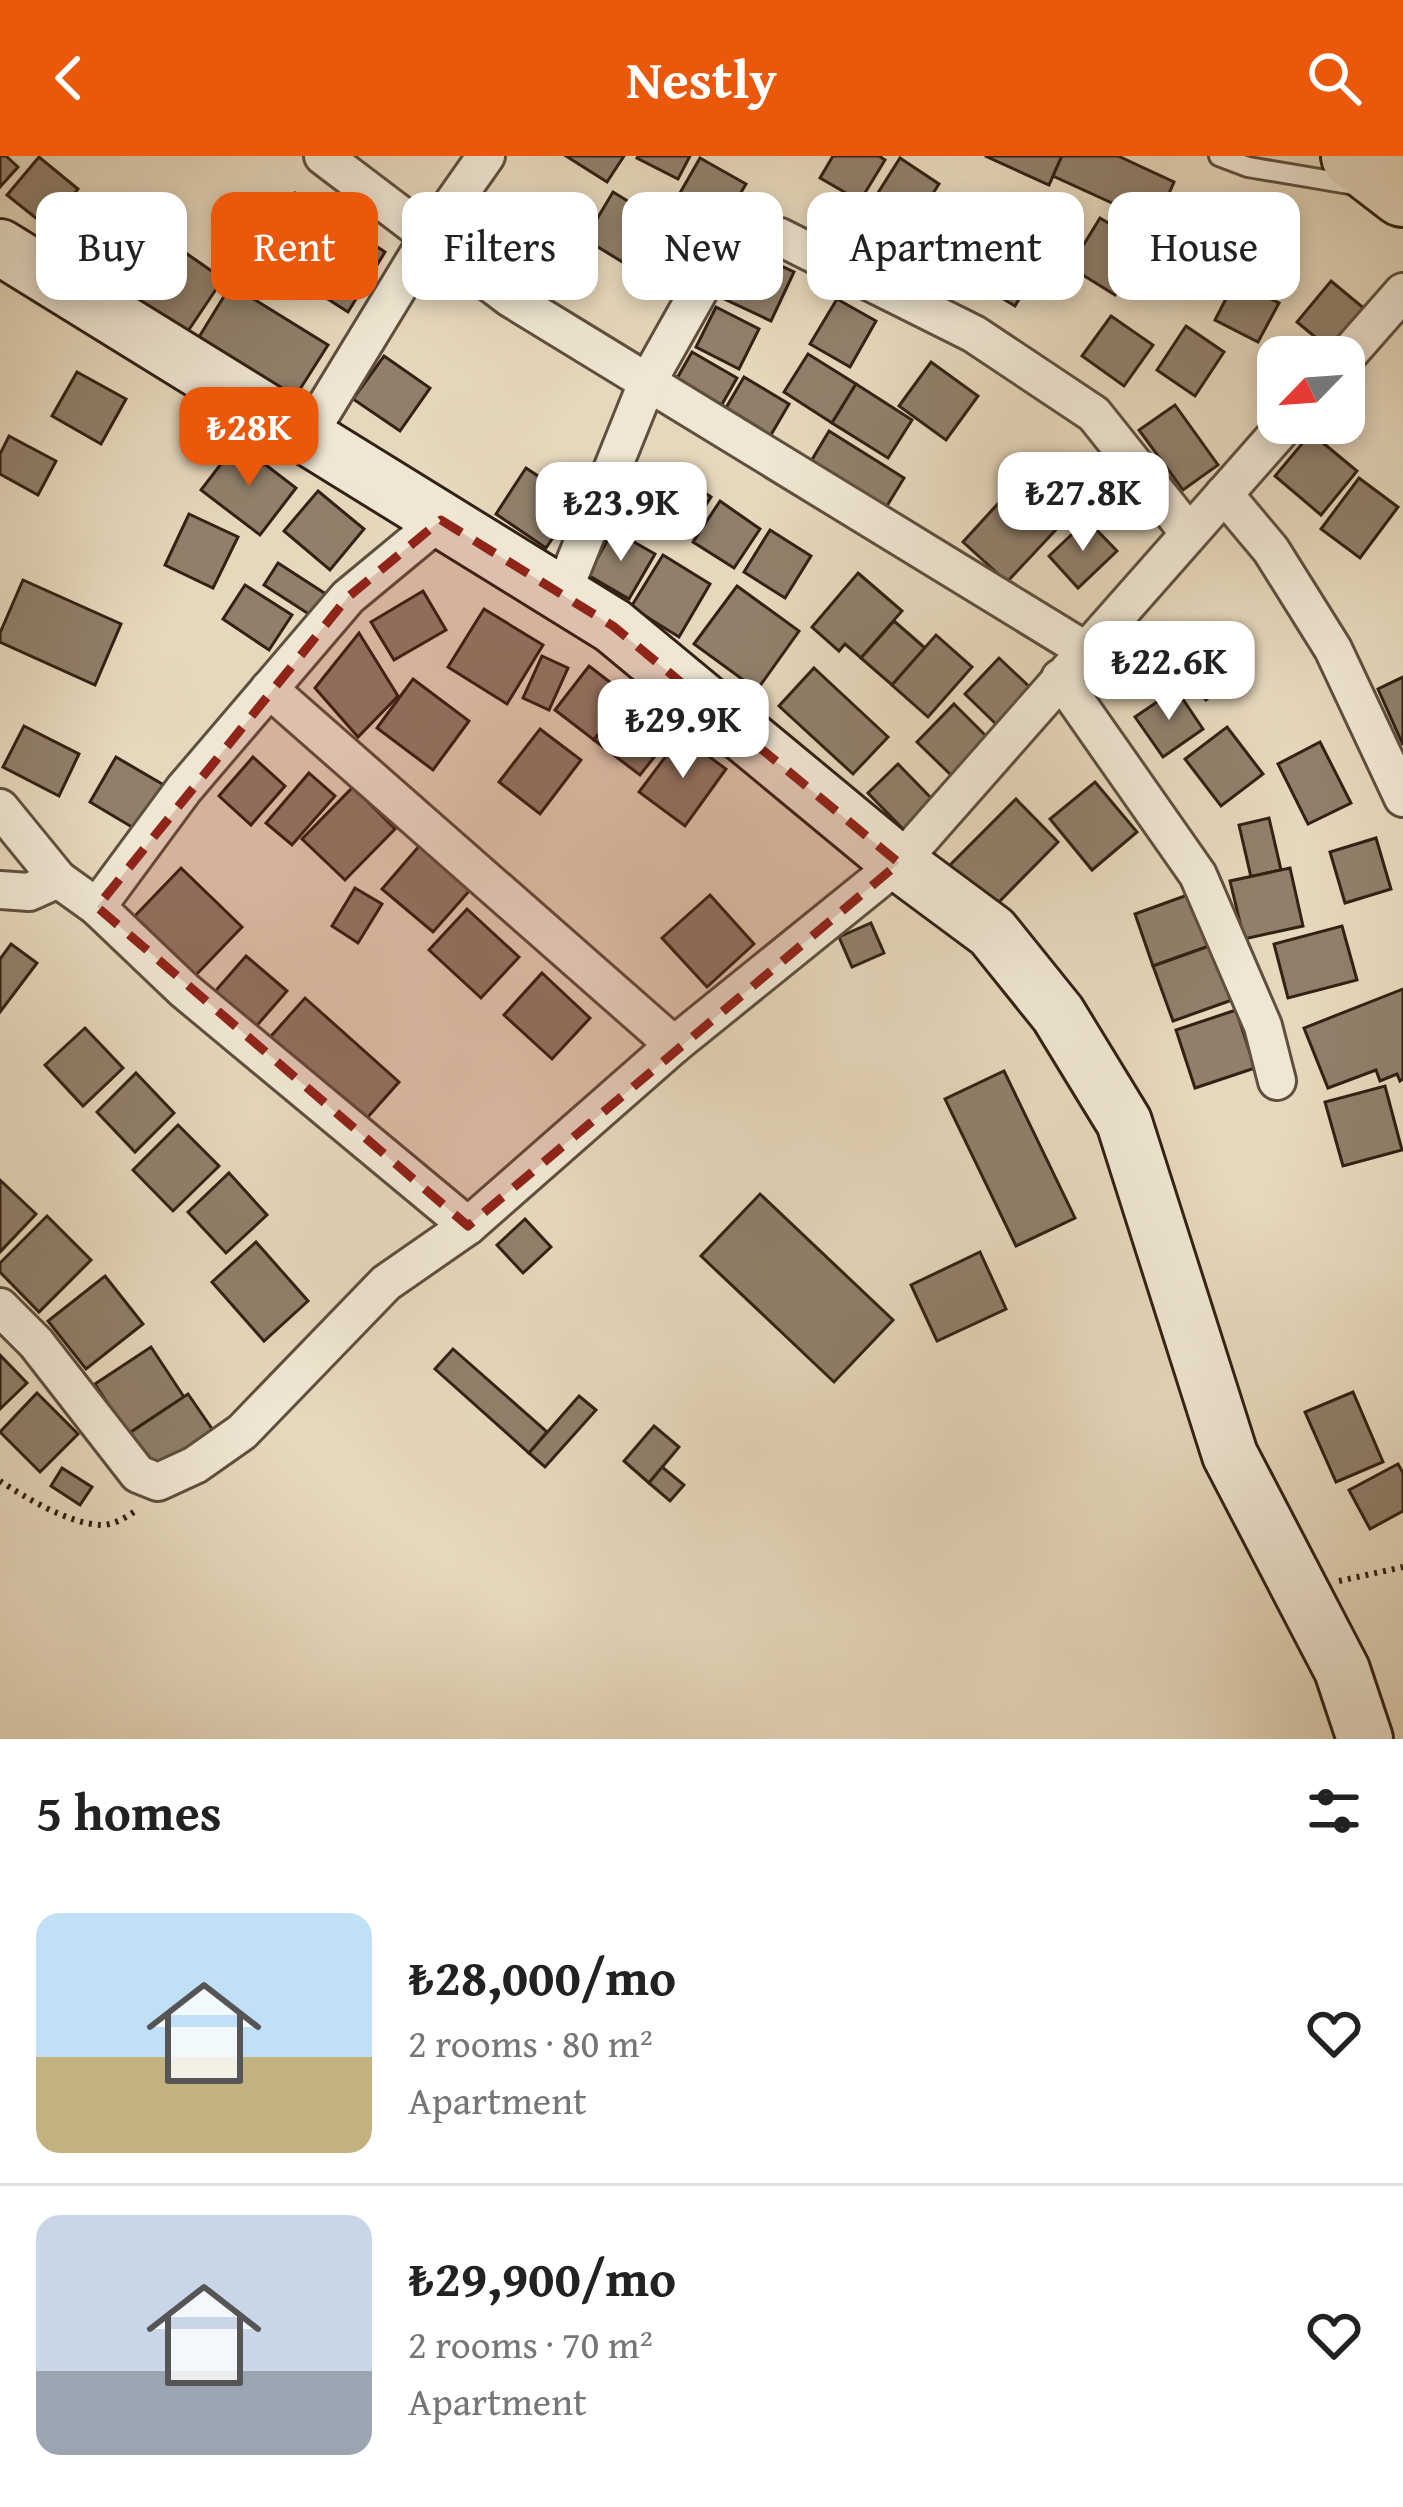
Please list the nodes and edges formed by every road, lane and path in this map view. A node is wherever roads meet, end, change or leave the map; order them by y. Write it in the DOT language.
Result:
graph roads {
  1 [pos="323,156"];
  2 [pos="486,156"];
  3 [pos="1219,156"];
  4 [pos="1354,156"];
  5 [pos="460,192"];
  6 [pos="1403,194"];
  7 [pos="402,216"];
  8 [pos="0,248"];
  9 [pos="402,280"];
  10 [pos="1403,292"];
  11 [pos="513,300"];
  12 [pos="1364,336"];
  13 [pos="647,382"];
  14 [pos="307,437"];
  15 [pos="1268,444"];
  16 [pos="1224,494"];
  17 [pos="441,520"];
  18 [pos="1189,533"];
  19 [pos="562,595"];
  20 [pos="1085,650"];
  21 [pos="1060,678"];
  22 [pos="269,689"];
  23 [pos="1403,798"];
  24 [pos="0,808"];
  25 [pos="899,863"];
  26 [pos="58,878"];
  27 [pos="0,890"];
  28 [pos="97,907"];
  29 [pos="674,1045"];
  30 [pos="1277,1081"];
  31 [pos="468,1226"];
  32 [pos="0,1307"];
  33 [pos="0,1481"];
  34 [pos="158,1482"];
  35 [pos="1403,1567"];
  36 [pos="1300,1590"];
  37 [pos="1364,1739"];
  1 -- 7 [label="street"];
  2 -- 5 [label="street"];
  3 -- 6 [label="lane"];
  4 -- 6 [label="highway"];
  8 -- 14 [label="street"];
  9 -- 14 [label="street"];
  10 -- 12 [label="street"];
  11 -- 13 [label="street"];
  13 -- 18 [label="street"];
  13 -- 19 [label="street"];
  13 -- 20 [label="street"];
  14 -- 17 [label="street"];
  15 -- 16 [label="street"];
  16 -- 18 [label="street"];
  16 -- 23 [label="street"];
  17 -- 19 [label="street"];
  17 -- 22 [label="street"];
  18 -- 20 [label="street"];
  19 -- 25 [label="street"];
  20 -- 21 [label="street"];
  21 -- 25 [label="street"];
  21 -- 30 [label="street"];
  22 -- 28 [label="street"];
  22 -- 29 [label="street"];
  24 -- 26 [label="street"];
  25 -- 29 [label="street"];
  25 -- 36 [label="street"];
  26 -- 27 [label="street"];
  26 -- 28 [label="street"];
  28 -- 31 [label="street"];
  29 -- 31 [label="street"];
  31 -- 34 [label="street"];
  32 -- 34 [label="street"];
  33 -- 34 [label="path"];
  35 -- 36 [label="path"];
  36 -- 37 [label="street"];
}
